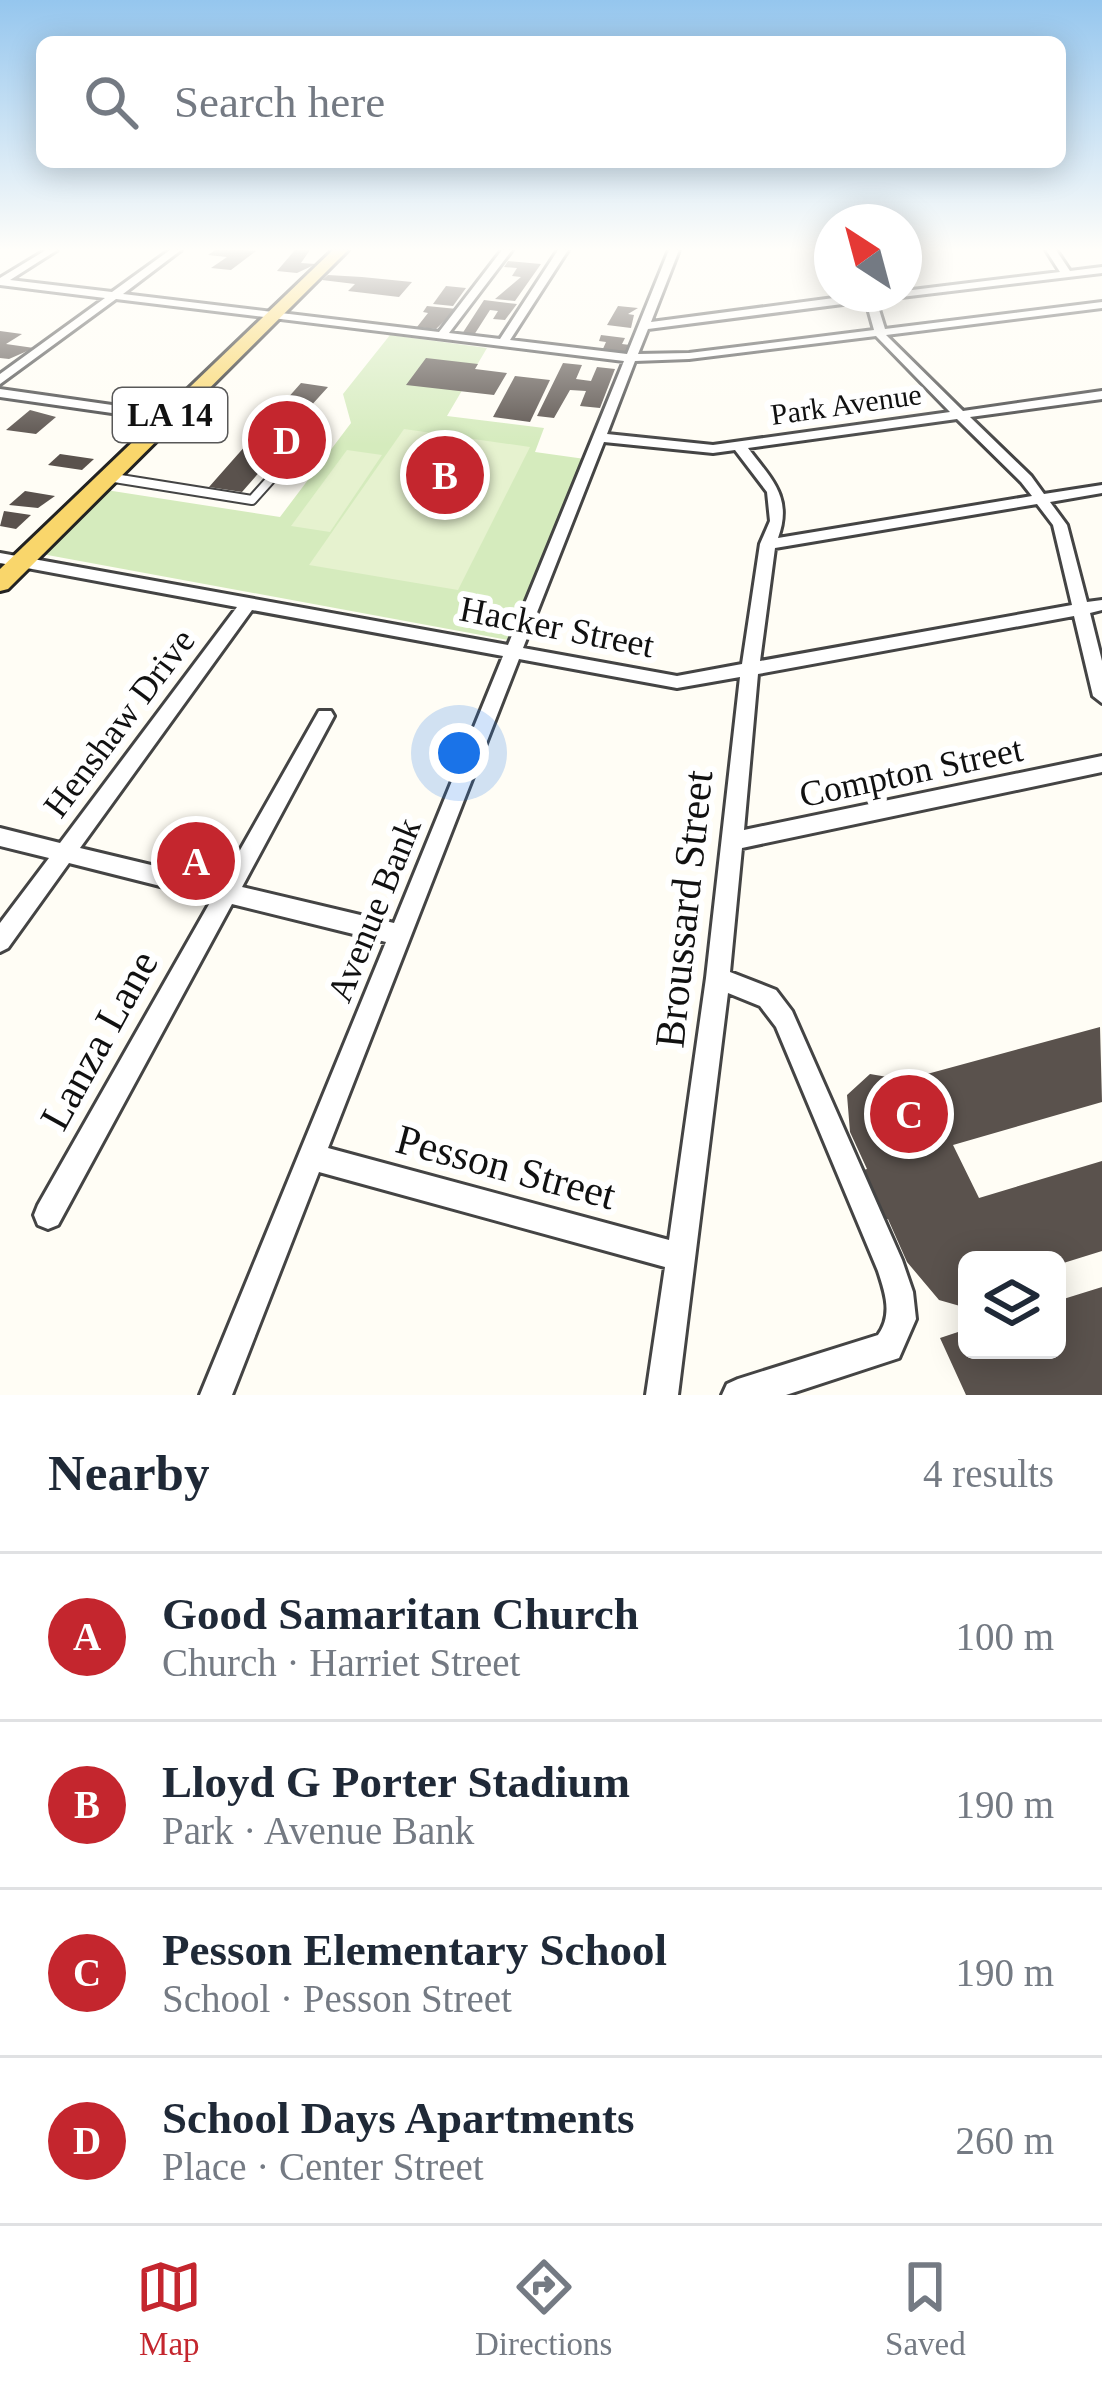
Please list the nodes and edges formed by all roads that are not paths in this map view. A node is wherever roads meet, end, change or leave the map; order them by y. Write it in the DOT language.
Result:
graph roads {
  1 [pos="88,315"];
  2 [pos="264,315"];
  3 [pos="457,315"];
  4 [pos="521,315"];
  5 [pos="647,315"];
  6 [pos="725,315"];
  7 [pos="874,315"];
  8 [pos="1016,315"];
  9 [pos="272,316"];
  10 [pos="642,326"];
  11 [pos="878,332"];
  12 [pos="442,335"];
  13 [pos="503,343"];
  14 [pos="629,358"];
  15 [pos="0,380"];
  16 [pos="0,393"];
  17 [pos="1102,395"];
  18 [pos="959,415"];
  19 [pos="168,417"];
  20 [pos="597,437"];
  21 [pos="739,446"];
  22 [pos="296,451"];
  23 [pos="284,463"];
  24 [pos="311,468"];
  25 [pos="108,476"];
  26 [pos="1102,489"];
  27 [pos="1043,497"];
  28 [pos="767,544"];
  29 [pos="0,558"];
  30 [pos="22,562"];
  31 [pos="0,583"];
  32 [pos="248,604"];
  33 [pos="1102,605"];
  34 [pos="1081,609"];
  35 [pos="511,652"];
  36 [pos="750,670"];
  37 [pos="1102,696"];
  38 [pos="325,716"];
  39 [pos="1102,764"];
  40 [pos="0,837"];
  41 [pos="734,841"];
  42 [pos="62,854"];
  43 [pos="226,892"];
  44 [pos="399,935"];
  45 [pos="0,940"];
  46 [pos="718,978"];
  47 [pos="311,1157"];
  48 [pos="48,1215"];
  49 [pos="679,1258"];
  50 [pos="216,1395"];
  51 [pos="662,1395"];
  52 [pos="738,1395"];
  1 -- 15 [label="street"];
  2 -- 9 [label="street"];
  3 -- 12 [label="street"];
  4 -- 13 [label="street"];
  5 -- 10 [label="street, Avenue Bank"];
  6 -- 10 [label="street"];
  7 -- 11 [label="street"];
  8 -- 11 [label="street"];
  9 -- 12 [label="street"];
  9 -- 19 [label="main road, LA 14"];
  10 -- 14 [label="street, Avenue Bank"];
  11 -- 14 [label="street"];
  11 -- 18 [label="street"];
  12 -- 13 [label="street"];
  13 -- 14 [label="street"];
  14 -- 20 [label="street, Avenue Bank"];
  16 -- 19 [label="street"];
  17 -- 18 [label="street, Park Avenue"];
  18 -- 21 [label="street, Park Avenue"];
  18 -- 27 [label="street"];
  19 -- 25 [label="main road, LA 14"];
  20 -- 21 [label="street, Park Avenue"];
  20 -- 35 [label="street, Avenue Bank"];
  21 -- 28 [label="street, Broussard Street"];
  22 -- 23 [label="lane"];
  23 -- 24 [label="lane"];
  23 -- 25 [label="lane"];
  25 -- 30 [label="main road, LA 14"];
  26 -- 27 [label="street"];
  27 -- 28 [label="street"];
  27 -- 34 [label="street"];
  28 -- 36 [label="street, Broussard Street"];
  29 -- 30 [label="street, Hacker Street"];
  30 -- 31 [label="main road, LA 14"];
  30 -- 32 [label="street, Hacker Street"];
  32 -- 35 [label="street, Hacker Street"];
  32 -- 42 [label="street, Henshaw Drive"];
  33 -- 34 [label="street, Hacker Street"];
  34 -- 36 [label="street, Hacker Street"];
  34 -- 37 [label="street"];
  35 -- 36 [label="street, Hacker Street"];
  35 -- 44 [label="street, Avenue Bank"];
  36 -- 41 [label="street, Broussard Street"];
  38 -- 43 [label="street, Lanza Lane"];
  39 -- 41 [label="street, Compton Street"];
  40 -- 42 [label="street"];
  41 -- 46 [label="street, Broussard Street"];
  42 -- 43 [label="street"];
  42 -- 45 [label="street, Henshaw Drive"];
  43 -- 44 [label="street"];
  43 -- 48 [label="street, Lanza Lane"];
  44 -- 47 [label="street, Avenue Bank"];
  46 -- 49 [label="street, Broussard Street"];
  46 -- 52 [label="street"];
  47 -- 49 [label="street, Pesson Street"];
  47 -- 50 [label="street, Avenue Bank"];
  49 -- 51 [label="street, Broussard Street"];
}
